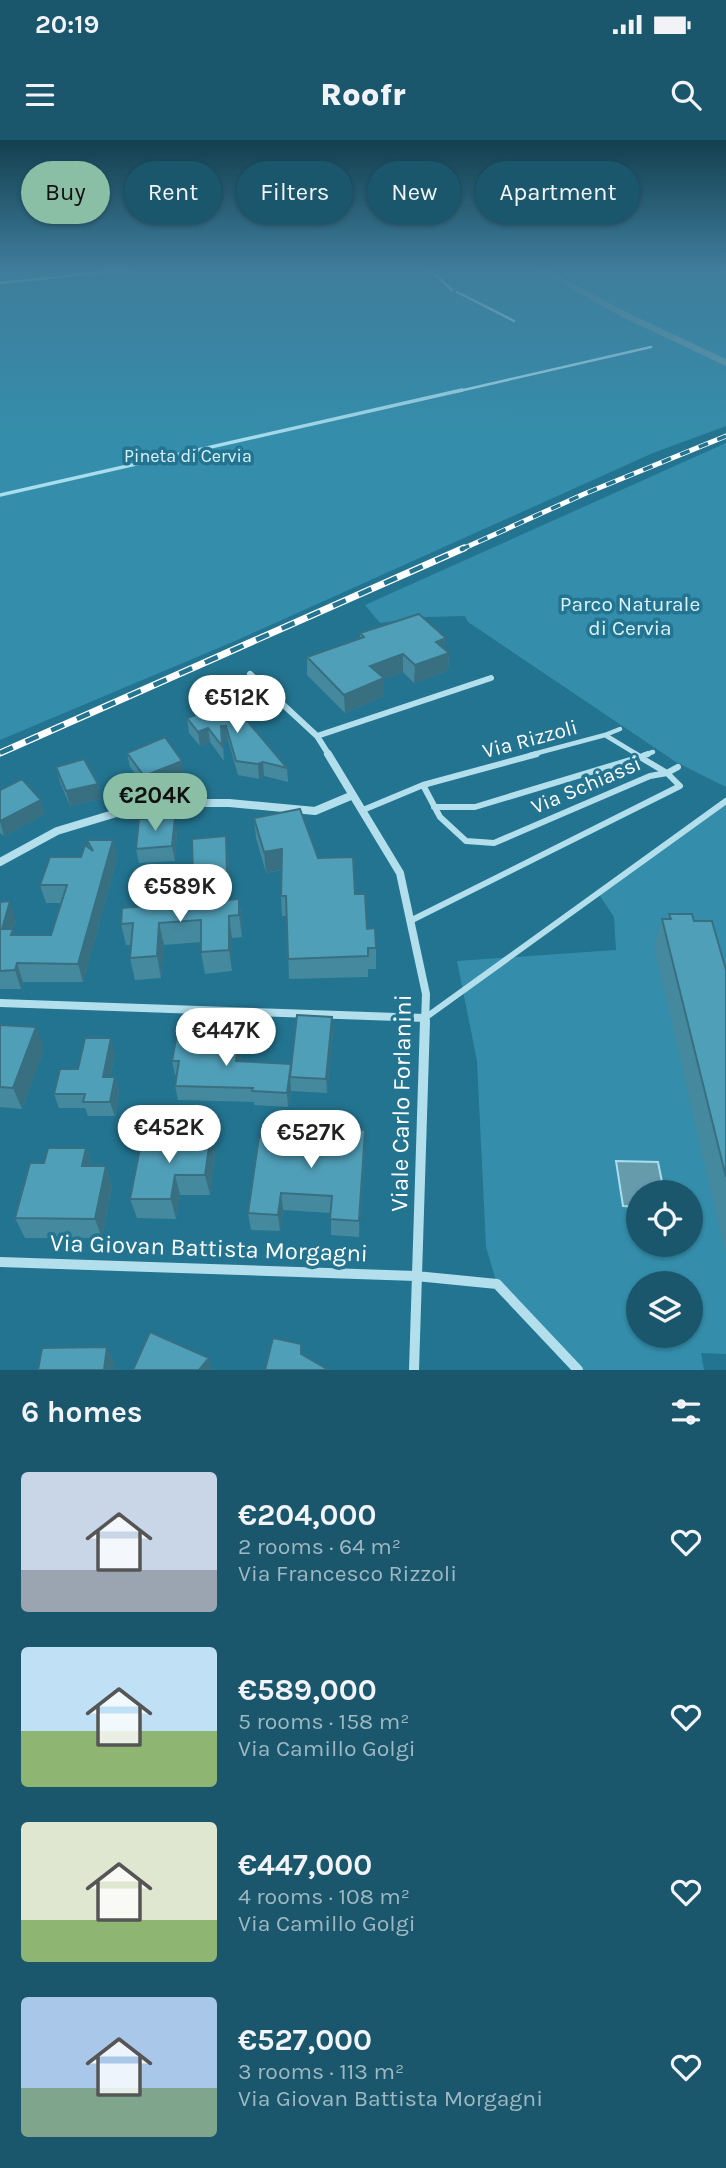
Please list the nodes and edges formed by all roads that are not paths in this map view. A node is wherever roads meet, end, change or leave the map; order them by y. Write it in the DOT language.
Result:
graph roads {
  1 [pos="250,674"];
  2 [pos="491,678"];
  3 [pos="620,729"];
  4 [pos="606,735"];
  5 [pos="317,736"];
  6 [pos="653,752"];
  7 [pos="640,757"];
  8 [pos="678,767"];
  9 [pos="667,772"];
  10 [pos="423,785"];
  11 [pos="353,795"];
  12 [pos="726,801"];
  13 [pos="434,807"];
  14 [pos="363,810"];
  15 [pos="0,862"];
  16 [pos="410,921"];
  17 [pos="0,1003"];
  18 [pos="425,1018"];
  19 [pos="0,1262"];
  20 [pos="416,1276"];
  21 [pos="414,1370"];
  22 [pos="578,1370"];
  1 -- 5 [label="street, Viale Carlo Forlanini"];
  2 -- 5 [label="street"];
  3 -- 4 [label="lane"];
  4 -- 7 [label="lane, Via Rizzoli"];
  4 -- 10 [label="lane, Via Rizzoli"];
  5 -- 11 [label="street, Viale Carlo Forlanini"];
  6 -- 7 [label="lane"];
  7 -- 9 [label="lane, Via Rizzoli"];
  7 -- 13 [label="lane"];
  8 -- 9 [label="lane"];
  9 -- 13 [label="lane, Via Schiassi"];
  9 -- 16 [label="lane, Via Schiassi"];
  10 -- 13 [label="lane, Via Schiassi"];
  10 -- 14 [label="lane"];
  11 -- 14 [label="street, Viale Carlo Forlanini"];
  11 -- 15 [label="street"];
  12 -- 18 [label="lane"];
  14 -- 16 [label="street, Viale Carlo Forlanini"];
  16 -- 18 [label="street, Viale Carlo Forlanini"];
  17 -- 18 [label="street"];
  18 -- 20 [label="street, Viale Carlo Forlanini"];
  19 -- 20 [label="street, Via Giovan Battista Morgagni"];
  20 -- 21 [label="street, Viale Carlo Forlanini"];
  20 -- 22 [label="street, Via Giovan Battista Morgagni"];
}
